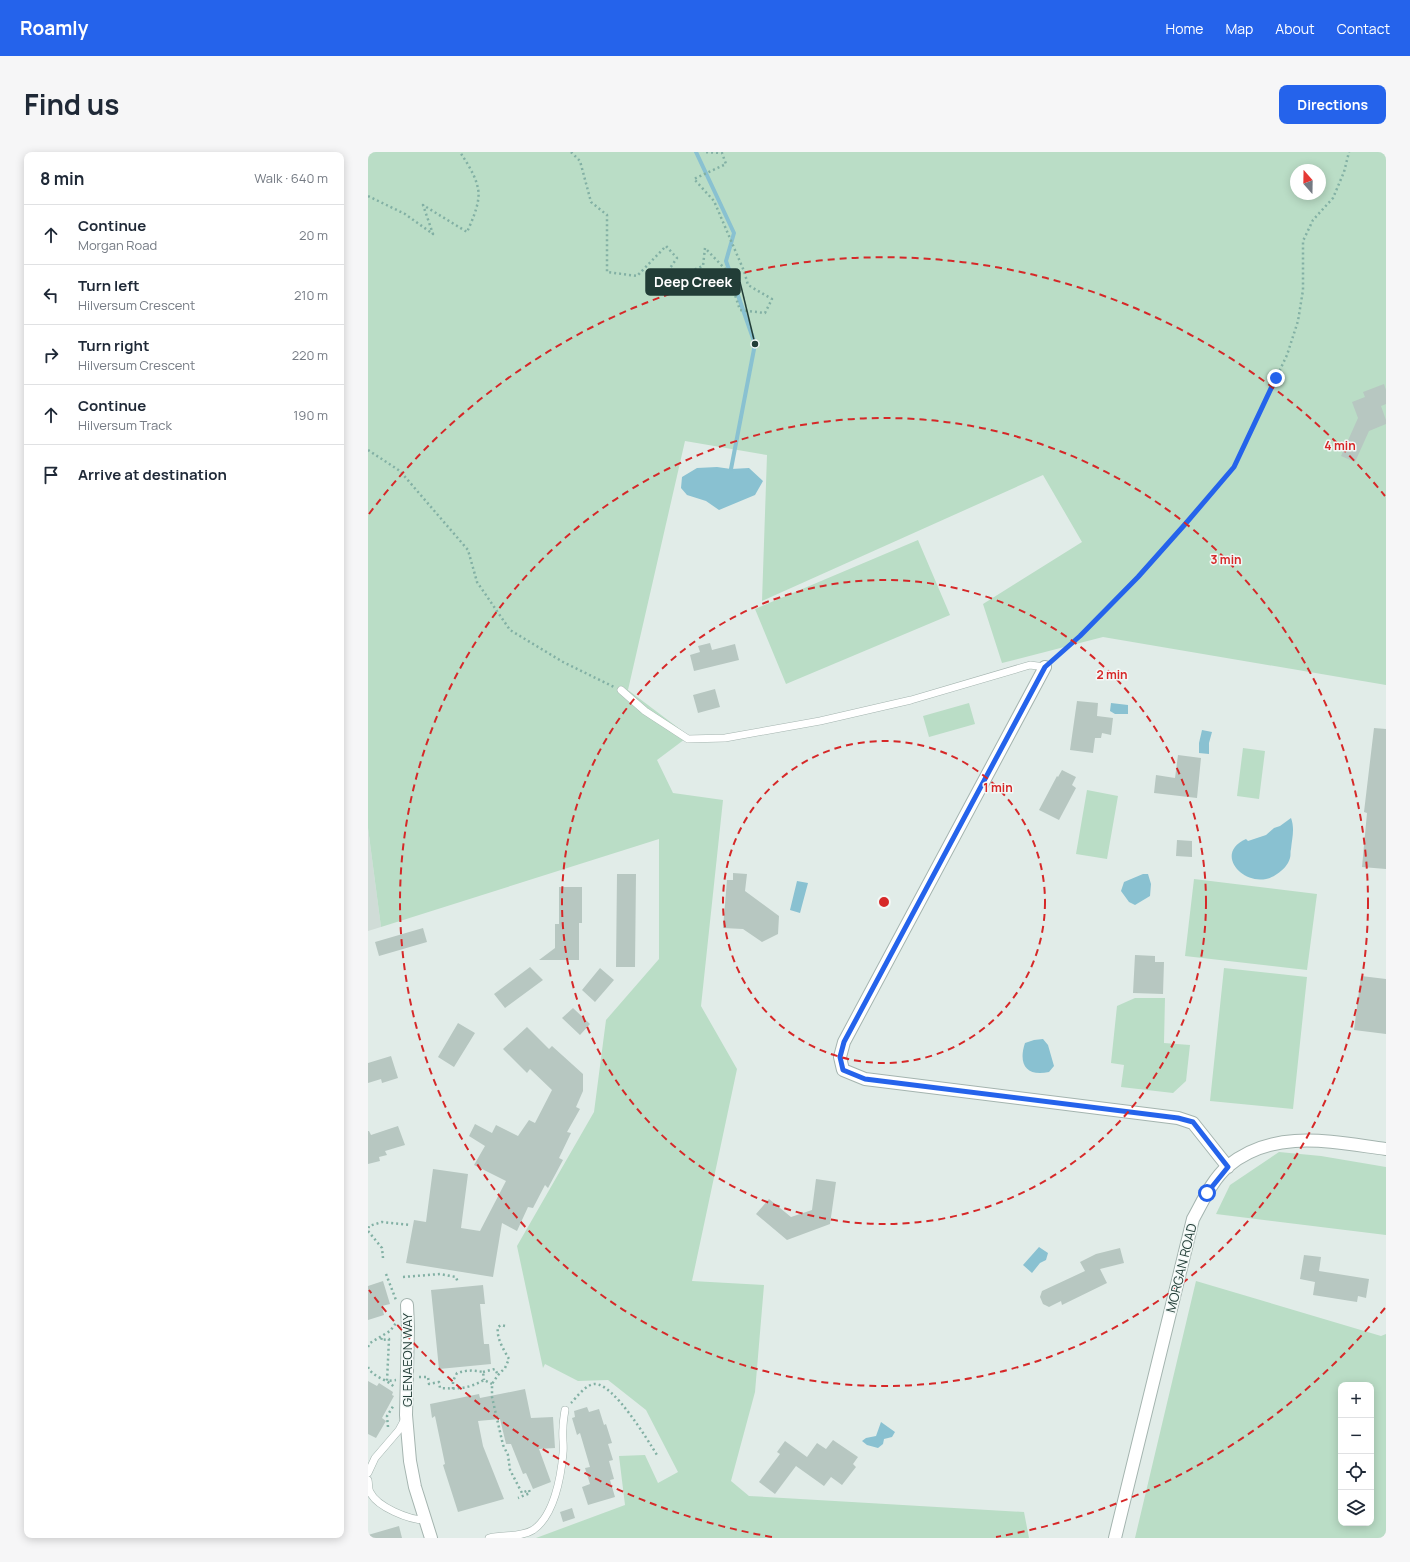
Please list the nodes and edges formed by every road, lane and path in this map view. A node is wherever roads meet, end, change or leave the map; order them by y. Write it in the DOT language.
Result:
graph roads {
  1 [pos="460,152"];
  2 [pos="571,152"];
  3 [pos="703,152"];
  4 [pos="1349,152"];
  5 [pos="368,196"];
  6 [pos="368,450"];
  7 [pos="1045,667"];
  8 [pos="621,690"];
  9 [pos="1386,1148"];
  10 [pos="1228,1167"];
  11 [pos="410,1225"];
  12 [pos="383,1258"];
  13 [pos="386,1274"];
  14 [pos="403,1277"];
  15 [pos="458,1283"];
  16 [pos="403,1305"];
  17 [pos="398,1320"];
  18 [pos="504,1326"];
  19 [pos="382,1337"];
  20 [pos="368,1347"];
  21 [pos="368,1367"];
  22 [pos="483,1372"];
  23 [pos="498,1375"];
  24 [pos="414,1378"];
  25 [pos="484,1380"];
  26 [pos="387,1381"];
  27 [pos="399,1384"];
  28 [pos="492,1384"];
  29 [pos="453,1389"];
  30 [pos="396,1390"];
  31 [pos="396,1402"];
  32 [pos="564,1410"];
  33 [pos="406,1415"];
  34 [pos="388,1431"];
  35 [pos="657,1455"];
  36 [pos="368,1473"];
  37 [pos="368,1480"];
  38 [pos="518,1498"];
  39 [pos="424,1520"];
  40 [pos="431,1538"];
  41 [pos="489,1538"];
  42 [pos="1116,1538"];
  1 -- 5 [label="path"];
  2 -- 3 [label="path"];
  4 -- 7 [label="path"];
  6 -- 8 [label="path"];
  7 -- 8 [label="lane"];
  7 -- 10 [label="street"];
  9 -- 10 [label="street, MORGAN ROAD"];
  10 -- 42 [label="street, MORGAN ROAD"];
  11 -- 12 [label="path"];
  13 -- 16 [label="path"];
  14 -- 15 [label="path"];
  16 -- 33 [label="street, GLENAEON WAY"];
  17 -- 19 [label="path"];
  18 -- 23 [label="path"];
  19 -- 20 [label="path"];
  19 -- 26 [label="path"];
  21 -- 26 [label="path"];
  22 -- 23 [label="path"];
  22 -- 25 [label="path"];
  22 -- 29 [label="path"];
  23 -- 28 [label="path"];
  24 -- 29 [label="path"];
  25 -- 28 [label="path"];
  25 -- 29 [label="path"];
  26 -- 27 [label="path"];
  26 -- 30 [label="path"];
  28 -- 38 [label="path"];
  31 -- 34 [label="path"];
  32 -- 35 [label="path"];
  32 -- 41 [label="lane"];
  33 -- 36 [label="lane, GLENAEON WAY"];
  33 -- 39 [label="street, GLENAEON WAY"];
  37 -- 39 [label="lane"];
  39 -- 40 [label="street, GLENAEON WAY"];
}
